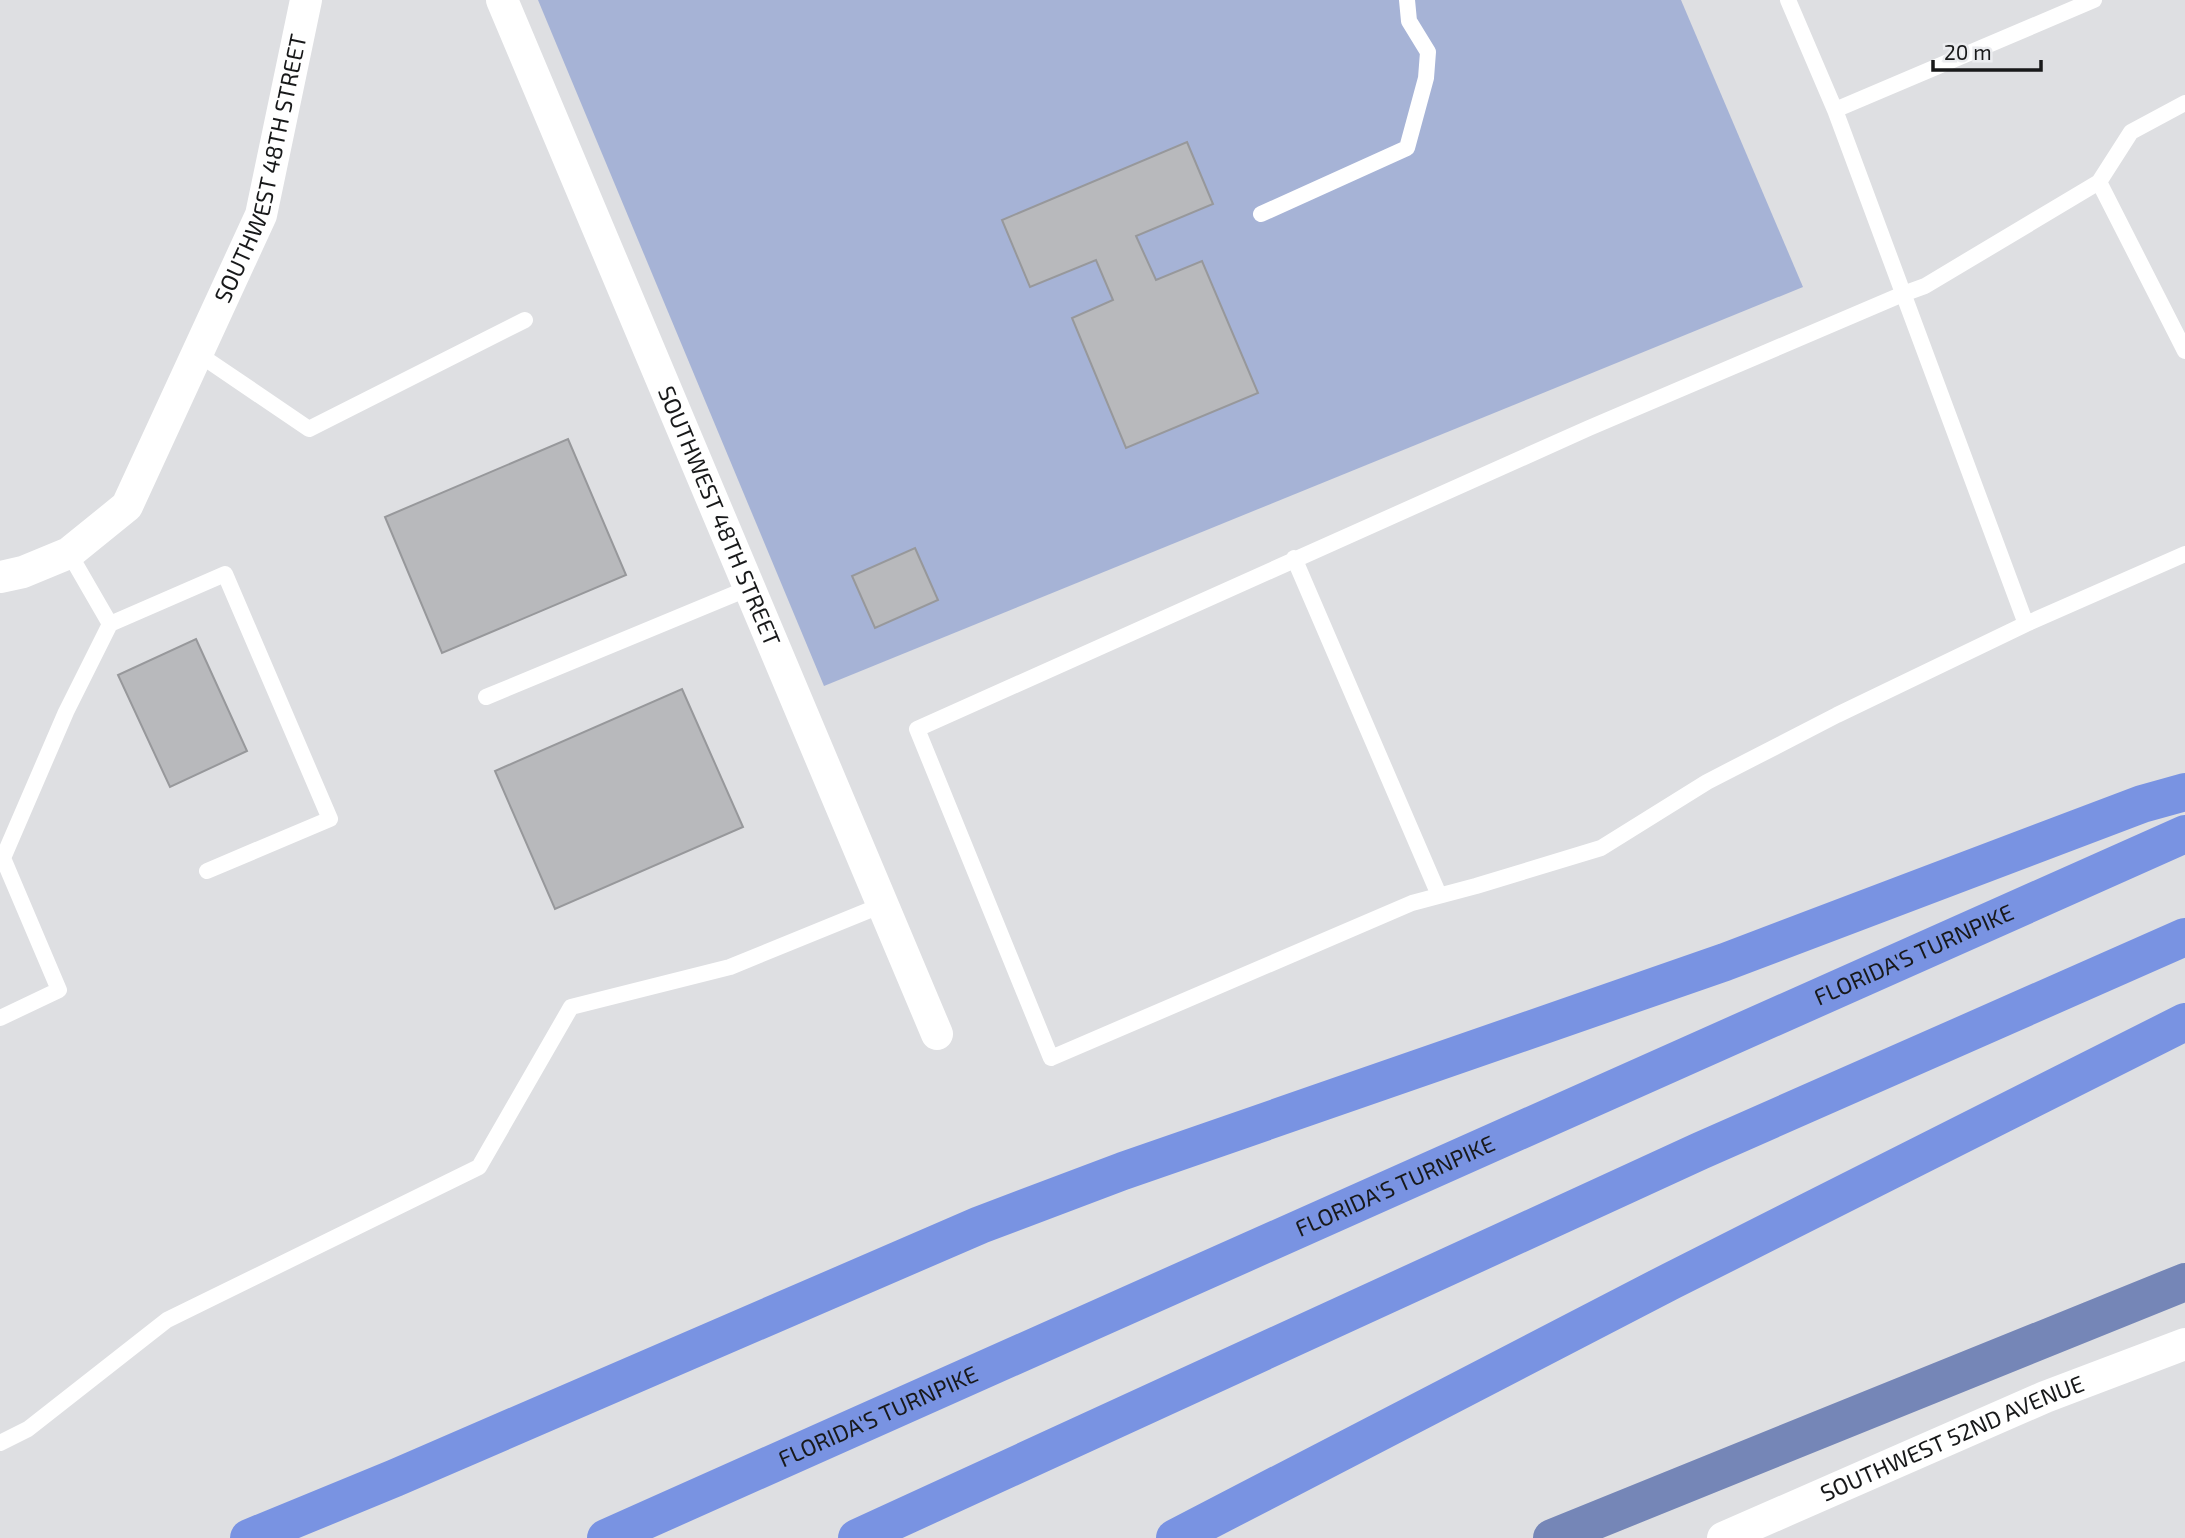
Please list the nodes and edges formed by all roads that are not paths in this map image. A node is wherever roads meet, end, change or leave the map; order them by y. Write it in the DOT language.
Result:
graph roads {
  1 [pos="306,0"];
  2 [pos="502,0"];
  3 [pos="1406,0"];
  4 [pos="1788,0"];
  5 [pos="2094,0"];
  6 [pos="2185,103"];
  7 [pos="1835,110"];
  8 [pos="2099,183"];
  9 [pos="1261,214"];
  10 [pos="1903,294"];
  11 [pos="525,320"];
  12 [pos="2185,351"];
  13 [pos="197,353"];
  14 [pos="69,553"];
  15 [pos="2185,554"];
  16 [pos="1294,558"];
  17 [pos="0,577"];
  18 [pos="749,588"];
  19 [pos="110,624"];
  20 [pos="2026,624"];
  21 [pos="486,697"];
  22 [pos="2185,792"];
  23 [pos="2185,834"];
  24 [pos="207,871"];
  25 [pos="1439,895"];
  26 [pos="882,905"];
  27 [pos="2185,937"];
  28 [pos="0,1018"];
  29 [pos="2185,1022"];
  30 [pos="937,1034"];
  31 [pos="2185,1344"];
  32 [pos="0,1443"];
  33 [pos="249,1538"];
  34 [pos="606,1538"];
  35 [pos="857,1538"];
  36 [pos="1175,1538"];
  37 [pos="1723,1538"];
  1 -- 13 [label="street, SOUTHWEST 48TH STREET"];
  2 -- 18 [label="street, SOUTHWEST 48TH STREET"];
  3 -- 9 [label="lane"];
  4 -- 7 [label="lane"];
  5 -- 7 [label="lane"];
  6 -- 8 [label="lane"];
  7 -- 10 [label="lane"];
  8 -- 10 [label="lane"];
  8 -- 12 [label="lane"];
  10 -- 16 [label="lane"];
  10 -- 20 [label="lane"];
  11 -- 13 [label="lane"];
  13 -- 14 [label="street, SOUTHWEST 48TH STREET"];
  14 -- 17 [label="street, SOUTHWEST 48TH STREET"];
  14 -- 19 [label="lane"];
  15 -- 20 [label="lane"];
  16 -- 25 [label="lane"];
  16 -- 25 [label="lane"];
  18 -- 21 [label="lane"];
  18 -- 26 [label="street, SOUTHWEST 48TH STREET"];
  19 -- 24 [label="lane"];
  19 -- 28 [label="lane"];
  20 -- 25 [label="lane"];
  22 -- 33 [label="highway"];
  23 -- 34 [label="highway, FLORIDA'S TURNPIKE"];
  26 -- 30 [label="street, SOUTHWEST 48TH STREET"];
  26 -- 32 [label="lane"];
  27 -- 35 [label="highway"];
  29 -- 36 [label="highway"];
  31 -- 37 [label="street, SOUTHWEST 52ND AVENUE"];
}
